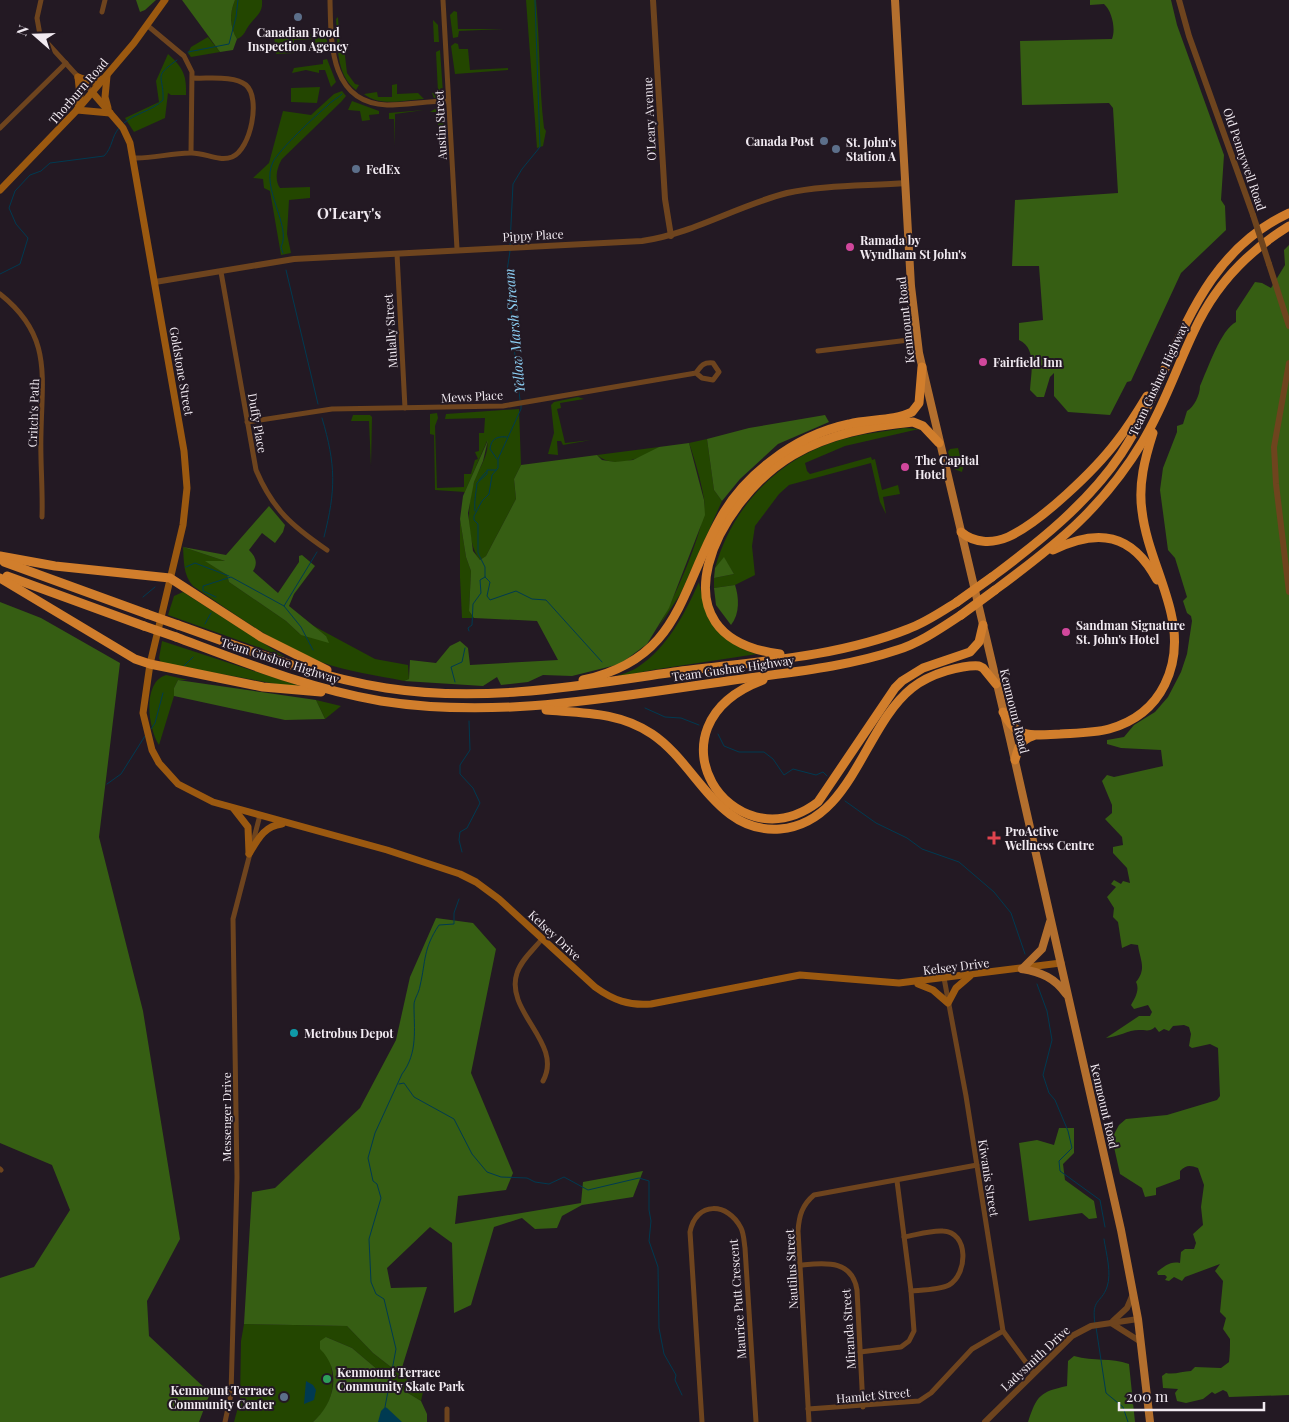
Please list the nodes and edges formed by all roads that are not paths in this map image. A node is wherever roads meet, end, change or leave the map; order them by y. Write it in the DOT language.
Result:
graph roads {
  1 [pos="41,0"];
  2 [pos="105,0"];
  3 [pos="165,0"];
  4 [pos="330,0"];
  5 [pos="443,0"];
  6 [pos="653,0"];
  7 [pos="895,0"];
  8 [pos="1179,0"];
  9 [pos="102,12"];
  10 [pos="148,26"];
  11 [pos="66,64"];
  12 [pos="78,76"];
  13 [pos="107,76"];
  14 [pos="193,78"];
  15 [pos="92,92"];
  16 [pos="448,101"];
  17 [pos="77,110"];
  18 [pos="110,113"];
  19 [pos="0,128"];
  20 [pos="190,152"];
  21 [pos="133,158"];
  22 [pos="906,183"];
  23 [pos="0,190"];
  24 [pos="1289,213"];
  25 [pos="1289,226"];
  26 [pos="671,236"];
  27 [pos="457,249"];
  28 [pos="397,254"];
  29 [pos="221,272"];
  30 [pos="155,282"];
  31 [pos="0,294"];
  32 [pos="1289,326"];
  33 [pos="917,339"];
  34 [pos="818,351"];
  35 [pos="1289,363"];
  36 [pos="1167,364"];
  37 [pos="922,367"];
  38 [pos="696,373"];
  39 [pos="405,408"];
  40 [pos="1159,411"];
  41 [pos="247,422"];
  42 [pos="939,443"];
  43 [pos="42,518"];
  44 [pos="961,532"];
  45 [pos="327,550"];
  46 [pos="1043,554"];
  47 [pos="0,556"];
  48 [pos="0,560"];
  49 [pos="0,573"];
  50 [pos="0,578"];
  51 [pos="170,578"];
  52 [pos="1289,592"];
  53 [pos="1167,600"];
  54 [pos="983,626"];
  55 [pos="803,655"];
  56 [pos="150,664"];
  57 [pos="777,674"];
  58 [pos="362,684"];
  59 [pos="996,684"];
  60 [pos="540,691"];
  61 [pos="351,695"];
  62 [pos="526,708"];
  63 [pos="1003,712"];
  64 [pos="1044,734"];
  65 [pos="1015,760"];
  66 [pos="232,807"];
  67 [pos="260,815"];
  68 [pos="288,823"];
  69 [pos="249,854"];
  70 [pos="1050,917"];
  71 [pos="542,939"];
  72 [pos="1061,963"];
  73 [pos="1022,969"];
  74 [pos="972,975"];
  75 [pos="944,978"];
  76 [pos="913,982"];
  77 [pos="1069,998"];
  78 [pos="948,1003"];
  79 [pos="543,1081"];
  80 [pos="977,1165"];
  81 [pos="897,1180"];
  82 [pos="904,1236"];
  83 [pos="801,1265"];
  84 [pos="911,1291"];
  85 [pos="1133,1293"];
  86 [pos="1138,1319"];
  87 [pos="1110,1323"];
  88 [pos="1003,1331"];
  89 [pos="1141,1342"];
  90 [pos="860,1352"];
  91 [pos="1034,1372"];
  92 [pos="863,1407"];
  93 [pos="447,1409"];
  94 [pos="808,1410"];
  95 [pos="225,1422"];
  96 [pos="447,1422"];
  97 [pos="702,1422"];
  98 [pos="756,1422"];
  99 [pos="809,1422"];
  100 [pos="985,1422"];
  101 [pos="1150,1422"];
  1 -- 11 [label="street"];
  2 -- 9 [label="street"];
  3 -- 10 [label="main road, Thorburn Road"];
  4 -- 16 [label="street"];
  5 -- 16 [label="street, Austin Street"];
  6 -- 26 [label="street, O'Leary Avenue"];
  7 -- 22 [label="main road, Kenmount Road"];
  8 -- 32 [label="street, Old Pennywell Road, bridge"];
  10 -- 13 [label="main road, Thorburn Road"];
  10 -- 14 [label="street"];
  11 -- 12 [label="street"];
  11 -- 19 [label="street"];
  12 -- 13 [label="main road"];
  12 -- 15 [label="street"];
  12 -- 17 [label="main road"];
  13 -- 15 [label="main road, Thorburn Road"];
  13 -- 18 [label="main road"];
  14 -- 20 [label="street"];
  14 -- 20 [label="street"];
  15 -- 17 [label="main road, Thorburn Road"];
  15 -- 18 [label="main road, Goldstone Street"];
  16 -- 27 [label="street, Austin Street"];
  17 -- 18 [label="main road"];
  17 -- 23 [label="main road, Thorburn Road"];
  18 -- 21 [label="main road, Goldstone Street"];
  20 -- 21 [label="street"];
  21 -- 30 [label="main road, Goldstone Street"];
  22 -- 26 [label="street, Pippy Place"];
  22 -- 33 [label="main road, Kenmount Road"];
  24 -- 36 [label="highway, Team Gushue Highway"];
  25 -- 40 [label="highway, Team Gushue Highway"];
  26 -- 27 [label="street, Pippy Place"];
  27 -- 28 [label="street, Pippy Place"];
  28 -- 29 [label="street, Pippy Place"];
  28 -- 39 [label="street, Mulally Street"];
  29 -- 30 [label="street, Pippy Place"];
  29 -- 41 [label="street, Duffy Place"];
  30 -- 51 [label="main road, Goldstone Street"];
  31 -- 43 [label="street, Critch's Path"];
  33 -- 34 [label="street"];
  33 -- 37 [label="main road, Kenmount Road"];
  35 -- 52 [label="street"];
  36 -- 44 [label="highway"];
  36 -- 55 [label="highway, Team Gushue Highway, bridge"];
  37 -- 42 [label="main road, Kenmount Road"];
  37 -- 60 [label="highway"];
  38 -- 39 [label="street, Mews Place"];
  39 -- 41 [label="street, Mews Place"];
  40 -- 46 [label="highway, Team Gushue Highway"];
  40 -- 53 [label="highway"];
  41 -- 45 [label="street, Duffy Place"];
  42 -- 44 [label="main road, Kenmount Road"];
  42 -- 55 [label="highway"];
  44 -- 54 [label="main road, Kenmount Road"];
  46 -- 53 [label="highway"];
  46 -- 57 [label="highway, Team Gushue Highway, bridge"];
  47 -- 51 [label="highway"];
  48 -- 58 [label="highway, Team Gushue Highway, bridge"];
  49 -- 61 [label="highway, Team Gushue Highway, bridge"];
  50 -- 56 [label="highway"];
  51 -- 56 [label="main road, Goldstone Street"];
  51 -- 58 [label="highway"];
  53 -- 64 [label="highway"];
  54 -- 57 [label="highway"];
  54 -- 59 [label="main road, Kenmount Road"];
  55 -- 60 [label="highway, Team Gushue Highway"];
  56 -- 61 [label="highway"];
  56 -- 66 [label="main road, Kelsey Drive"];
  57 -- 62 [label="highway, Team Gushue Highway"];
  58 -- 60 [label="highway, Team Gushue Highway"];
  59 -- 62 [label="highway"];
  59 -- 63 [label="main road, Kenmount Road"];
  61 -- 62 [label="highway, Team Gushue Highway"];
  63 -- 64 [label="highway"];
  63 -- 65 [label="main road, Kenmount Road"];
  64 -- 65 [label="highway"];
  65 -- 70 [label="main road, Kenmount Road"];
  66 -- 67 [label="main road, Kelsey Drive"];
  66 -- 69 [label="main road"];
  67 -- 68 [label="main road, Kelsey Drive"];
  67 -- 69 [label="street, Messenger Drive"];
  68 -- 69 [label="main road"];
  68 -- 71 [label="main road, Kelsey Drive"];
  69 -- 95 [label="street, Messenger Drive"];
  70 -- 72 [label="main road, Kenmount Road"];
  70 -- 73 [label="main road"];
  71 -- 76 [label="main road, Kelsey Drive"];
  71 -- 79 [label="street"];
  72 -- 73 [label="main road, Kelsey Drive"];
  72 -- 77 [label="main road, Kenmount Road"];
  73 -- 74 [label="main road, Kelsey Drive"];
  73 -- 77 [label="main road"];
  74 -- 75 [label="main road, Kelsey Drive"];
  74 -- 78 [label="main road"];
  75 -- 76 [label="main road, Kelsey Drive"];
  75 -- 78 [label="street, Kiwanis Street"];
  76 -- 78 [label="main road"];
  77 -- 85 [label="main road, Kenmount Road"];
  78 -- 80 [label="street, Kiwanis Street"];
  80 -- 81 [label="street, Nautilus Street"];
  80 -- 88 [label="street, Kiwanis Street"];
  81 -- 82 [label="street"];
  81 -- 83 [label="street, Nautilus Street"];
  82 -- 84 [label="street"];
  82 -- 84 [label="street"];
  83 -- 90 [label="street, Miranda Street"];
  83 -- 94 [label="street, Nautilus Street"];
  84 -- 90 [label="street"];
  85 -- 86 [label="main road, Kenmount Road"];
  85 -- 87 [label="street"];
  86 -- 87 [label="street, Ladysmith Drive"];
  86 -- 89 [label="main road, Kenmount Road"];
  87 -- 89 [label="street"];
  87 -- 91 [label="street, Ladysmith Drive"];
  88 -- 91 [label="street, Kiwanis Street"];
  88 -- 92 [label="street, Hamlet Street"];
  89 -- 101 [label="main road, Kenmount Road"];
  90 -- 92 [label="street, Miranda Street"];
  91 -- 100 [label="street, Ladysmith Drive"];
  92 -- 94 [label="street, Hamlet Street"];
  93 -- 96 [label="street"];
  94 -- 99 [label="street, Nautilus Street"];
  97 -- 98 [label="street, Maurice Putt Crescent"];
}
